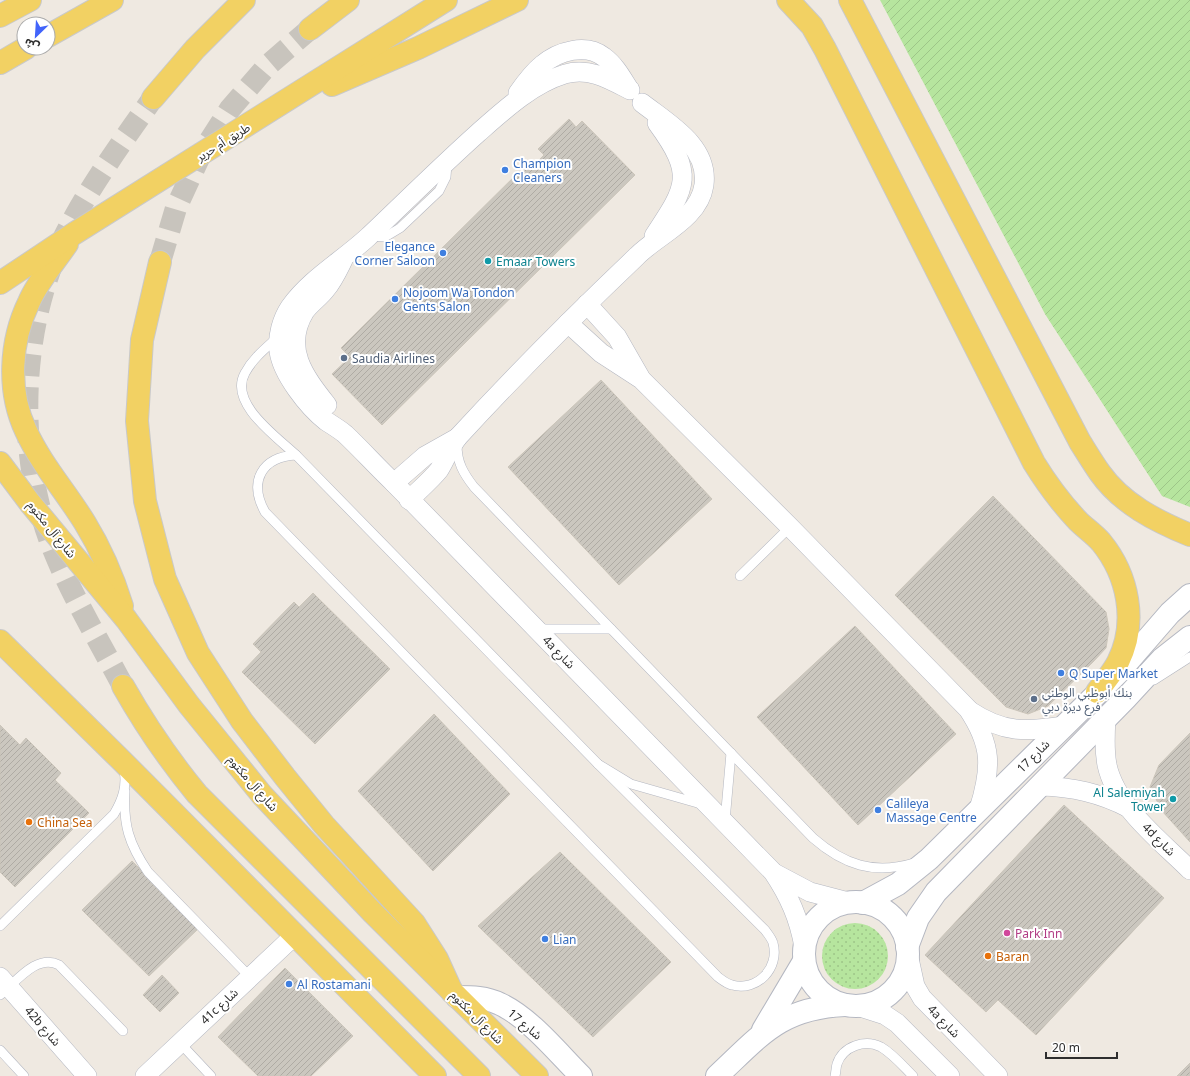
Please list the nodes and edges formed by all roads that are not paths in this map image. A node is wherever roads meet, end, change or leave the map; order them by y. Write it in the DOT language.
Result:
graph roads {
  1 [pos="30,0"];
  2 [pos="112,0"];
  3 [pos="244,0"];
  4 [pos="348,0"];
  5 [pos="446,0"];
  6 [pos="517,0"];
  7 [pos="788,0"];
  8 [pos="850,0"];
  9 [pos="0,16"];
  10 [pos="310,29"];
  11 [pos="56,32"];
  12 [pos="16,53"];
  13 [pos="0,62"];
  14 [pos="153,98"];
  15 [pos="279,107"];
  16 [pos="75,233"];
  17 [pos="343,259"];
  18 [pos="160,262"];
  19 [pos="0,283"];
  20 [pos="587,304"];
  21 [pos="568,323"];
  22 [pos="279,336"];
  23 [pos="641,379"];
  24 [pos="344,433"];
  25 [pos="457,438"];
  26 [pos="296,455"];
  27 [pos="0,463"];
  28 [pos="394,483"];
  29 [pos="409,500"];
  30 [pos="790,527"];
  31 [pos="1190,535"];
  32 [pos="740,576"];
  33 [pos="1190,595"];
  34 [pos="126,619"];
  35 [pos="536,629"];
  36 [pos="611,629"];
  37 [pos="1190,637"];
  38 [pos="0,642"];
  39 [pos="0,653"];
  40 [pos="1190,657"];
  41 [pos="41,681"];
  42 [pos="123,686"];
  43 [pos="1097,692"];
  44 [pos="1126,698"];
  45 [pos="968,709"];
  46 [pos="1106,719"];
  47 [pos="1064,726"];
  48 [pos="731,753"];
  49 [pos="121,760"];
  50 [pos="598,764"];
  51 [pos="1040,786"];
  52 [pos="125,792"];
  53 [pos="709,806"];
  54 [pos="1129,808"];
  55 [pos="979,809"];
  56 [pos="725,823"];
  57 [pos="928,859"];
  58 [pos="1190,870"];
  59 [pos="773,872"];
  60 [pos="857,903"];
  61 [pos="2,921"];
  62 [pos="294,936"];
  63 [pos="907,950"];
  64 [pos="804,954"];
  65 [pos="250,977"];
  66 [pos="3,987"];
  67 [pos="455,994"];
  68 [pos="851,1006"];
  69 [pos="123,1031"];
  70 [pos="758,1038"];
  71 [pos="180,1043"];
  72 [pos="0,1050"];
  73 [pos="24,1076"];
  74 [pos="87,1076"];
  75 [pos="145,1076"];
  76 [pos="211,1076"];
  77 [pos="435,1076"];
  78 [pos="479,1076"];
  79 [pos="537,1076"];
  80 [pos="581,1076"];
  81 [pos="717,1076"];
  82 [pos="835,1076"];
  83 [pos="913,1076"];
  84 [pos="950,1076"];
  85 [pos="998,1076"];
  1 -- 9 [label="main road"];
  2 -- 11 [label="main road"];
  3 -- 14 [label="main road"];
  4 -- 10 [label="main road"];
  5 -- 15 [label="main road, طريق أم حرير"];
  6 -- 15 [label="main road"];
  7 -- 43 [label="main road"];
  8 -- 31 [label="main road"];
  12 -- 13 [label="main road"];
  15 -- 16 [label="main road, طريق أم حرير"];
  16 -- 19 [label="main road, طريق أم حرير"];
  16 -- 34 [label="main road"];
  17 -- 20 [label="street"];
  17 -- 22 [label="street"];
  17 -- 24 [label="street"];
  18 -- 67 [label="main road"];
  20 -- 21 [label="street"];
  20 -- 23 [label="street"];
  21 -- 23 [label="street"];
  21 -- 25 [label="street"];
  22 -- 24 [label="street"];
  22 -- 26 [label="lane"];
  23 -- 30 [label="street"];
  24 -- 28 [label="street, 4a شارع"];
  25 -- 28 [label="street"];
  25 -- 29 [label="street"];
  25 -- 36 [label="lane"];
  26 -- 50 [label="lane"];
  26 -- 50 [label="lane"];
  27 -- 34 [label="main road, شارع آل مكتوم"];
  28 -- 29 [label="street, 4a شارع"];
  29 -- 35 [label="street, 4a شارع"];
  30 -- 32 [label="lane"];
  30 -- 45 [label="street"];
  33 -- 43 [label="street, شارع 17"];
  34 -- 67 [label="main road, شارع آل مكتوم"];
  35 -- 36 [label="lane"];
  35 -- 53 [label="street, 4a شارع"];
  36 -- 48 [label="lane"];
  37 -- 44 [label="street"];
  38 -- 41 [label="main road"];
  39 -- 41 [label="main road"];
  40 -- 44 [label="lane"];
  41 -- 49 [label="main road"];
  42 -- 78 [label="main road"];
  43 -- 47 [label="street, شارع 17"];
  44 -- 46 [label="street"];
  45 -- 47 [label="street"];
  45 -- 55 [label="street"];
  46 -- 51 [label="street"];
  46 -- 54 [label="street, 4d شارع"];
  47 -- 55 [label="street, شارع 17"];
  48 -- 56 [label="lane"];
  48 -- 57 [label="lane"];
  49 -- 52 [label="lane"];
  49 -- 62 [label="main road"];
  50 -- 53 [label="lane"];
  51 -- 54 [label="street, 4d شارع"];
  51 -- 63 [label="street"];
  52 -- 61 [label="lane"];
  52 -- 65 [label="lane"];
  53 -- 56 [label="street, 4a شارع"];
  54 -- 58 [label="street, 4d شارع"];
  55 -- 57 [label="street, شارع 17"];
  56 -- 59 [label="street, 4a شارع"];
  57 -- 60 [label="street, شارع 17"];
  59 -- 60 [label="street, 4a شارع"];
  59 -- 64 [label="street, 4a شارع"];
  60 -- 63 [label="street"];
  60 -- 64 [label="street"];
  62 -- 65 [label="street, 41c شارع"];
  62 -- 77 [label="main road"];
  63 -- 68 [label="street"];
  63 -- 85 [label="street, 4a شارع"];
  64 -- 68 [label="street"];
  64 -- 70 [label="street"];
  65 -- 71 [label="street, 41c شارع"];
  66 -- 69 [label="lane"];
  66 -- 74 [label="street, 42b شارع"];
  67 -- 79 [label="main road, شارع آل مكتوم"];
  67 -- 80 [label="street, شارع 17"];
  68 -- 70 [label="street"];
  68 -- 84 [label="street"];
  70 -- 81 [label="street"];
  71 -- 75 [label="street, 41c شارع"];
  71 -- 76 [label="lane"];
  72 -- 73 [label="lane"];
  82 -- 83 [label="lane"];
}
